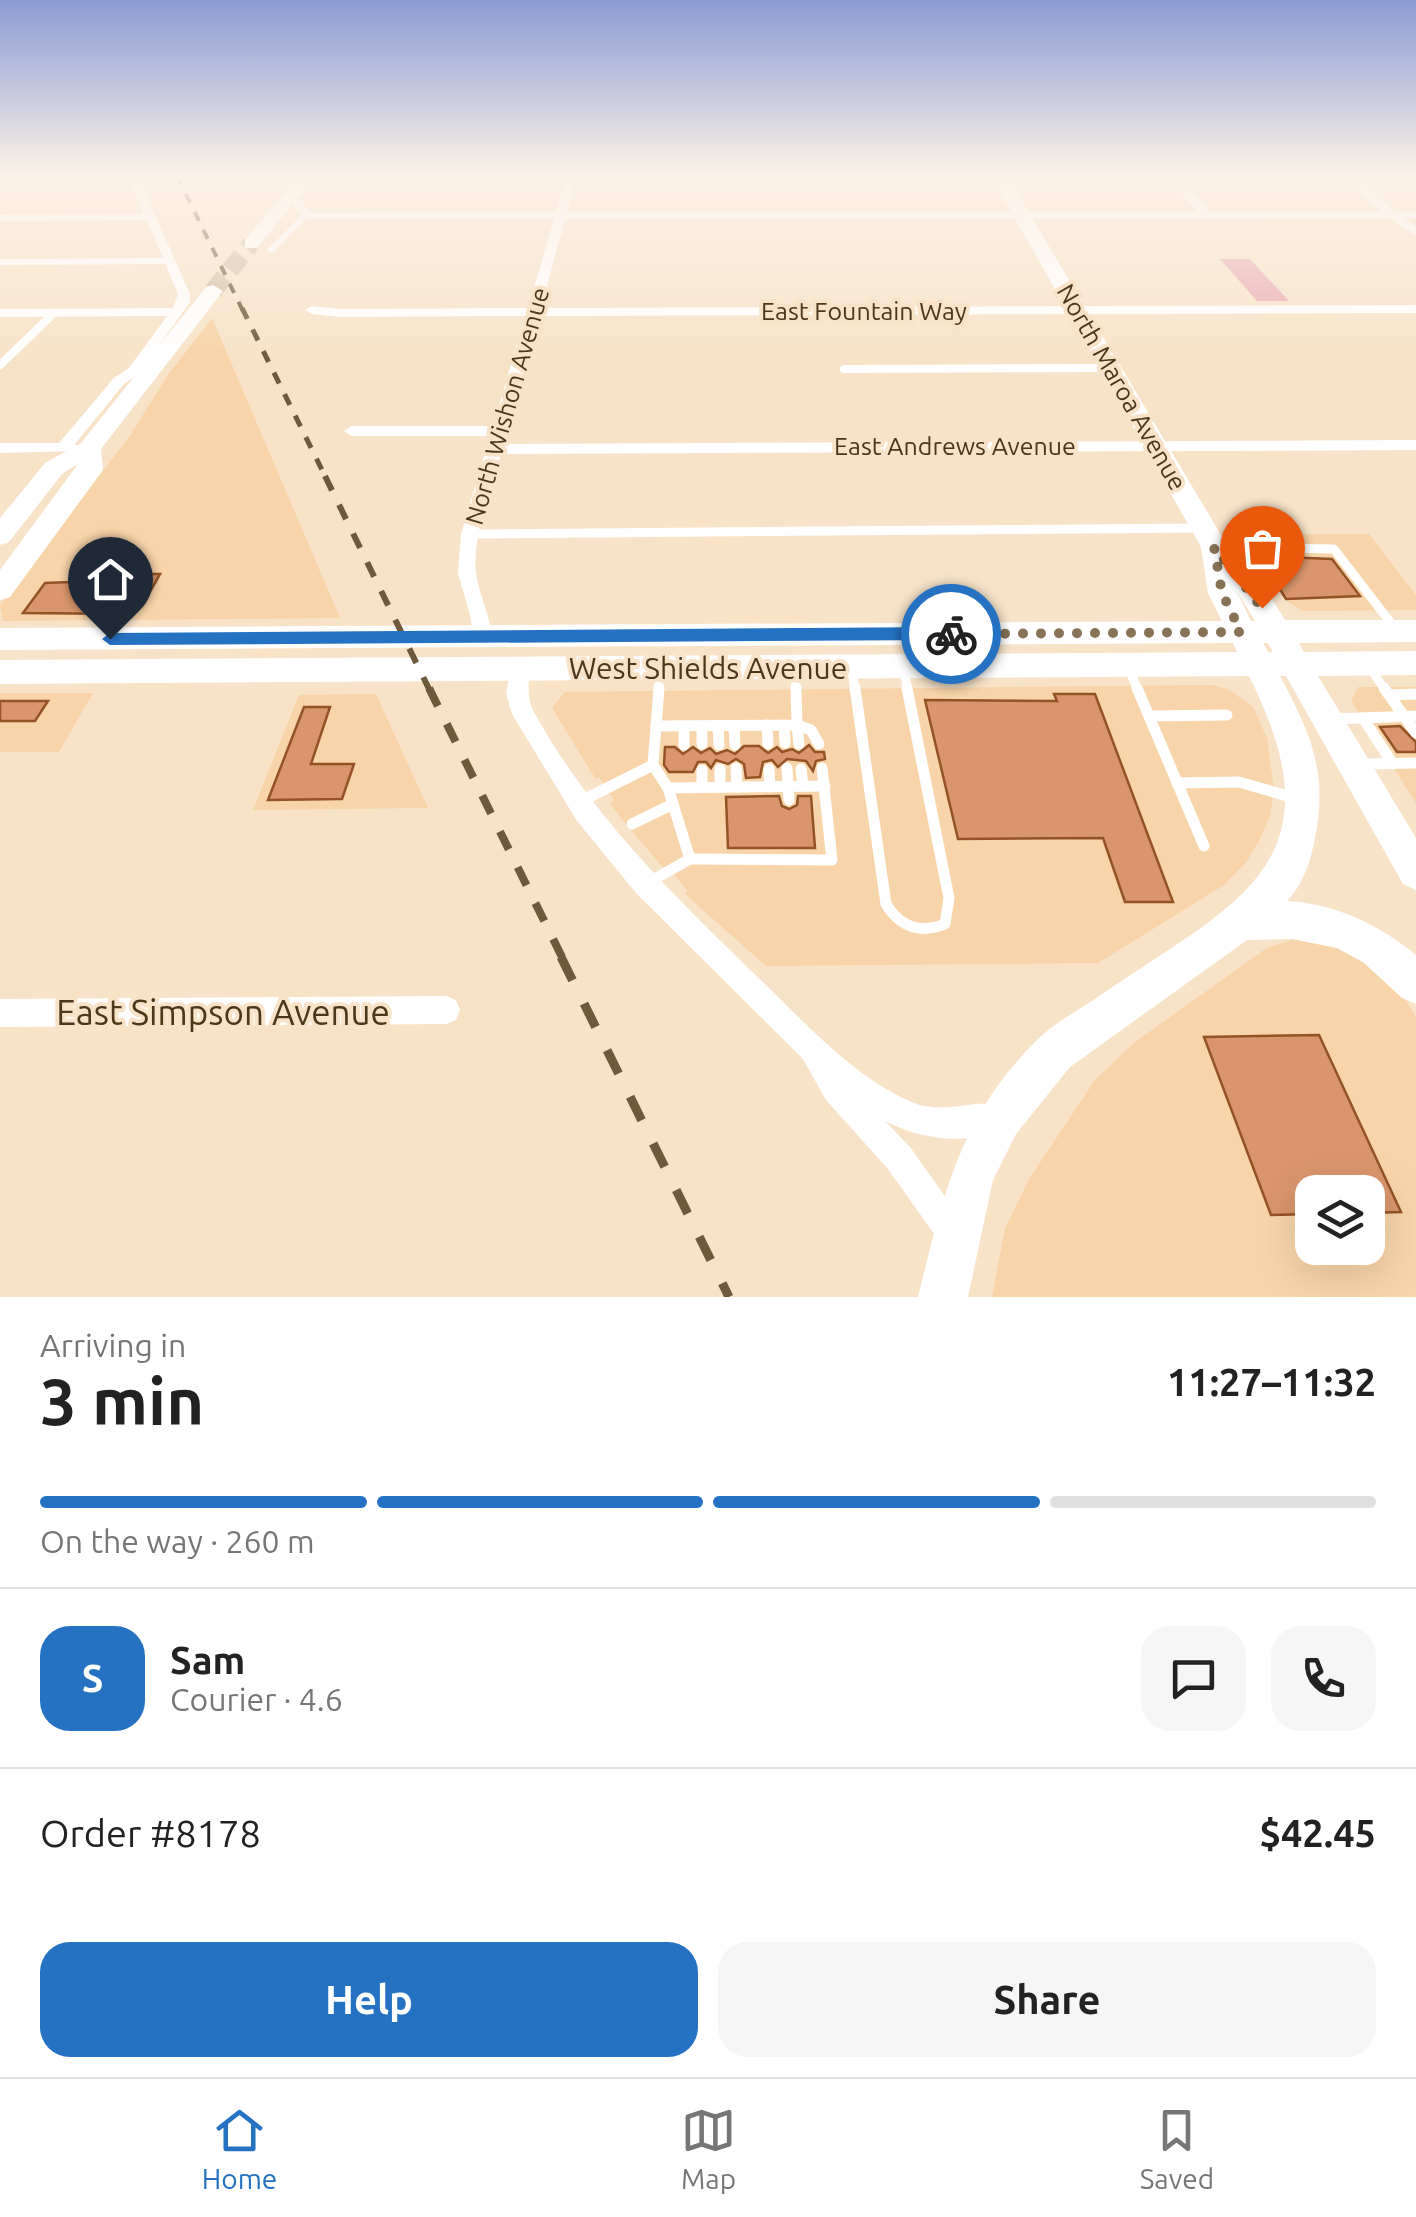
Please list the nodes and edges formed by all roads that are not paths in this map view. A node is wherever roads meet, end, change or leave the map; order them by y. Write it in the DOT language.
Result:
graph roads {
  1 [pos="158,237"];
  2 [pos="257,237"];
  3 [pos="284,237"];
  4 [pos="555,237"];
  5 [pos="1034,237"];
  6 [pos="251,244"];
  7 [pos="271,250"];
  8 [pos="169,261"];
  9 [pos="0,262"];
  10 [pos="212,291"];
  11 [pos="1416,309"];
  12 [pos="312,310"];
  13 [pos="1077,310"];
  14 [pos="180,312"];
  15 [pos="534,312"];
  16 [pos="0,313"];
  17 [pos="54,313"];
  18 [pos="0,366"];
  19 [pos="1111,368"];
  20 [pos="844,369"];
  21 [pos="134,371"];
  22 [pos="130,396"];
  23 [pos="352,430"];
  24 [pos="500,431"];
  25 [pos="1416,444"];
  26 [pos="1156,445"];
  27 [pos="0,448"];
  28 [pos="76,448"];
  29 [pos="494,449"];
  30 [pos="470,534"];
  31 [pos="0,536"];
  32 [pos="1208,538"];
  33 [pos="0,590"];
  34 [pos="1407,631"];
  35 [pos="1241,632"];
  36 [pos="1277,632"];
  37 [pos="481,636"];
  38 [pos="0,640"];
  39 [pos="1366,663"];
  40 [pos="1416,663"];
  41 [pos="1258,664"];
  42 [pos="1295,664"];
  43 [pos="1128,665"];
  44 [pos="903,666"];
  45 [pos="795,667"];
  46 [pos="852,667"];
  47 [pos="660,668"];
  48 [pos="519,669"];
  49 [pos="0,672"];
  50 [pos="1389,694"];
  51 [pos="1416,694"];
  52 [pos="1227,715"];
  53 [pos="1149,716"];
  54 [pos="1410,716"];
  55 [pos="1363,718"];
  56 [pos="1327,719"];
  57 [pos="767,725"];
  58 [pos="784,725"];
  59 [pos="798,725"];
  60 [pos="656,726"];
  61 [pos="684,726"];
  62 [pos="702,726"];
  63 [pos="718,726"];
  64 [pos="734,726"];
  65 [pos="1416,733"];
  66 [pos="785,743"];
  67 [pos="684,744"];
  68 [pos="702,744"];
  69 [pos="735,744"];
  70 [pos="768,744"];
  71 [pos="799,744"];
  72 [pos="819,744"];
  73 [pos="719,745"];
  74 [pos="1416,763"];
  75 [pos="1393,764"];
  76 [pos="653,765"];
  77 [pos="1354,765"];
  78 [pos="736,768"];
  79 [pos="787,768"];
  80 [pos="822,768"];
  81 [pos="720,769"];
  82 [pos="769,769"];
  83 [pos="801,769"];
  84 [pos="702,770"];
  85 [pos="684,771"];
  86 [pos="1177,782"];
  87 [pos="803,786"];
  88 [pos="825,786"];
  89 [pos="737,787"];
  90 [pos="770,787"];
  91 [pos="668,788"];
  92 [pos="684,788"];
  93 [pos="702,788"];
  94 [pos="720,788"];
  95 [pos="789,794"];
  96 [pos="1305,801"];
  97 [pos="578,802"];
  98 [pos="673,804"];
  99 [pos="632,824"];
  100 [pos="756,845"];
  101 [pos="792,845"];
  102 [pos="1204,846"];
  103 [pos="690,859"];
  104 [pos="757,860"];
  105 [pos="794,860"];
  106 [pos="1416,872"];
  107 [pos="645,884"];
  108 [pos="1241,921"];
  109 [pos="1416,984"];
  110 [pos="446,1010"];
  111 [pos="0,1013"];
  112 [pos="808,1045"];
  113 [pos="1000,1118"];
  114 [pos="956,1239"];
  115 [pos="943,1297"];
  1 -- 8 [label="street"];
  2 -- 6 [label="main road"];
  3 -- 7 [label="lane"];
  4 -- 15 [label="street, North Wishon Avenue"];
  5 -- 13 [label="main road, North Maroa Avenue"];
  8 -- 9 [label="lane"];
  8 -- 14 [label="street"];
  10 -- 22 [label="main road"];
  11 -- 13 [label="street, East Fountain Way"];
  12 -- 15 [label="street, East Fountain Way"];
  13 -- 15 [label="street, East Fountain Way"];
  13 -- 19 [label="main road, North Maroa Avenue"];
  14 -- 17 [label="street"];
  14 -- 21 [label="street"];
  15 -- 24 [label="street, North Wishon Avenue"];
  16 -- 17 [label="street"];
  17 -- 18 [label="lane"];
  19 -- 20 [label="lane"];
  19 -- 26 [label="main road, North Maroa Avenue"];
  21 -- 22 [label="street"];
  21 -- 28 [label="street"];
  22 -- 28 [label="main road"];
  23 -- 24 [label="street"];
  24 -- 29 [label="street, North Wishon Avenue"];
  25 -- 26 [label="street, East Andrews Avenue"];
  26 -- 29 [label="street, East Andrews Avenue"];
  26 -- 32 [label="main road, North Maroa Avenue"];
  27 -- 28 [label="street"];
  28 -- 31 [label="main road"];
  28 -- 33 [label="main road"];
  29 -- 30 [label="street, North Wishon Avenue"];
  30 -- 32 [label="lane"];
  30 -- 37 [label="street, North Wishon Avenue"];
  32 -- 34 [label="lane"];
  32 -- 35 [label="main road, North Maroa Avenue"];
  32 -- 36 [label="main road, North Maroa Avenue"];
  34 -- 36 [label="main road, West Shields Avenue"];
  35 -- 36 [label="main road, West Shields Avenue"];
  35 -- 37 [label="main road, West Shields Avenue"];
  35 -- 41 [label="main road, North Maroa Avenue"];
  36 -- 42 [label="main road, North Maroa Avenue"];
  37 -- 38 [label="main road, West Shields Avenue"];
  39 -- 40 [label="main road, West Shields Avenue"];
  39 -- 42 [label="main road, West Shields Avenue"];
  39 -- 50 [label="lane"];
  41 -- 42 [label="main road, West Shields Avenue"];
  41 -- 43 [label="main road, West Shields Avenue"];
  41 -- 96 [label="main road"];
  42 -- 56 [label="main road, North Maroa Avenue"];
  43 -- 44 [label="main road, West Shields Avenue"];
  43 -- 53 [label="lane"];
  44 -- 46 [label="main road, West Shields Avenue"];
  44 -- 46 [label="lane"];
  45 -- 46 [label="main road, West Shields Avenue"];
  45 -- 47 [label="main road, West Shields Avenue"];
  45 -- 59 [label="lane"];
  47 -- 48 [label="main road, West Shields Avenue"];
  47 -- 60 [label="lane"];
  48 -- 49 [label="main road, West Shields Avenue"];
  48 -- 97 [label="street"];
  50 -- 51 [label="lane"];
  50 -- 54 [label="lane"];
  52 -- 53 [label="lane"];
  53 -- 86 [label="lane"];
  54 -- 55 [label="lane"];
  54 -- 65 [label="lane"];
  55 -- 56 [label="lane"];
  55 -- 75 [label="lane"];
  56 -- 77 [label="main road, North Maroa Avenue"];
  57 -- 58 [label="lane"];
  57 -- 64 [label="lane"];
  57 -- 70 [label="lane"];
  58 -- 59 [label="lane"];
  58 -- 66 [label="lane"];
  59 -- 71 [label="lane"];
  59 -- 72 [label="lane"];
  60 -- 61 [label="lane"];
  60 -- 76 [label="lane"];
  61 -- 62 [label="lane"];
  61 -- 67 [label="lane"];
  62 -- 63 [label="lane"];
  62 -- 68 [label="lane"];
  63 -- 64 [label="lane"];
  63 -- 73 [label="lane"];
  64 -- 69 [label="lane"];
  74 -- 75 [label="lane"];
  75 -- 77 [label="lane"];
  76 -- 91 [label="lane"];
  76 -- 97 [label="lane"];
  77 -- 106 [label="main road, North Maroa Avenue"];
  78 -- 89 [label="lane"];
  79 -- 95 [label="lane"];
  80 -- 88 [label="lane"];
  81 -- 94 [label="lane"];
  82 -- 90 [label="lane"];
  83 -- 87 [label="lane"];
  84 -- 93 [label="lane"];
  85 -- 92 [label="lane"];
  86 -- 96 [label="lane"];
  86 -- 102 [label="lane"];
  87 -- 88 [label="lane"];
  87 -- 95 [label="lane"];
  88 -- 105 [label="lane"];
  89 -- 90 [label="lane"];
  89 -- 94 [label="lane"];
  90 -- 95 [label="lane"];
  91 -- 92 [label="lane"];
  91 -- 98 [label="lane"];
  92 -- 93 [label="lane"];
  93 -- 94 [label="lane"];
  96 -- 108 [label="main road"];
  97 -- 107 [label="street"];
  98 -- 99 [label="lane"];
  98 -- 103 [label="lane"];
  100 -- 104 [label="lane"];
  101 -- 105 [label="lane"];
  103 -- 104 [label="lane"];
  103 -- 107 [label="lane"];
  104 -- 105 [label="lane"];
  107 -- 112 [label="street"];
  108 -- 109 [label="main road"];
  108 -- 113 [label="main road"];
  110 -- 111 [label="street, East Simpson Avenue"];
  112 -- 113 [label="street"];
  112 -- 114 [label="street"];
  113 -- 114 [label="main road"];
  114 -- 115 [label="main road"];
}
